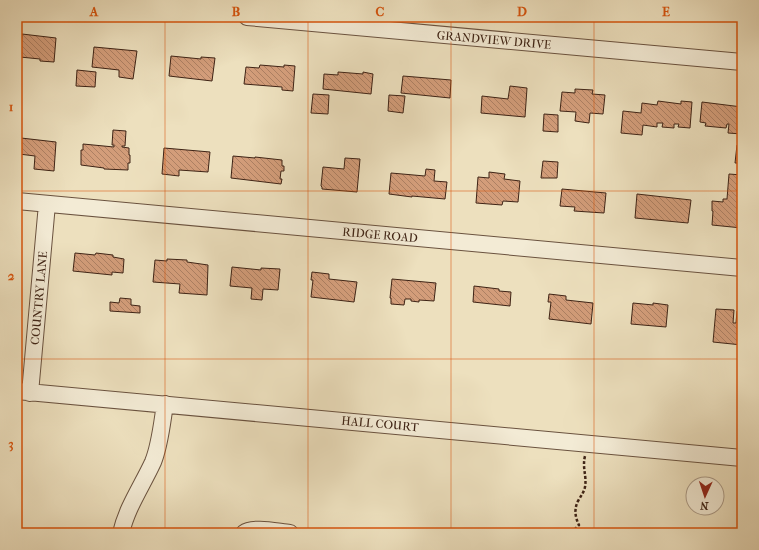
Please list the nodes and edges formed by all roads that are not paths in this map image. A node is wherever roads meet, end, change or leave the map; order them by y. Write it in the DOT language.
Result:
graph roads {
  1 [pos="247,17"];
  2 [pos="742,62"];
  3 [pos="17,202"];
  4 [pos="47,204"];
  5 [pos="742,268"];
  6 [pos="24,392"];
  7 [pos="165,404"];
  8 [pos="742,458"];
  9 [pos="121,533"];
  10 [pos="244,533"];
  11 [pos="290,533"];
  1 -- 2 [label="street, GRANDVIEW DRIVE"];
  3 -- 4 [label="street, RIDGE ROAD"];
  4 -- 5 [label="street, RIDGE ROAD"];
  4 -- 6 [label="street, COUNTRY LANE"];
  6 -- 7 [label="street, HALL COURT"];
  7 -- 8 [label="street, HALL COURT"];
  7 -- 9 [label="street"];
  10 -- 11 [label="street"];
}
